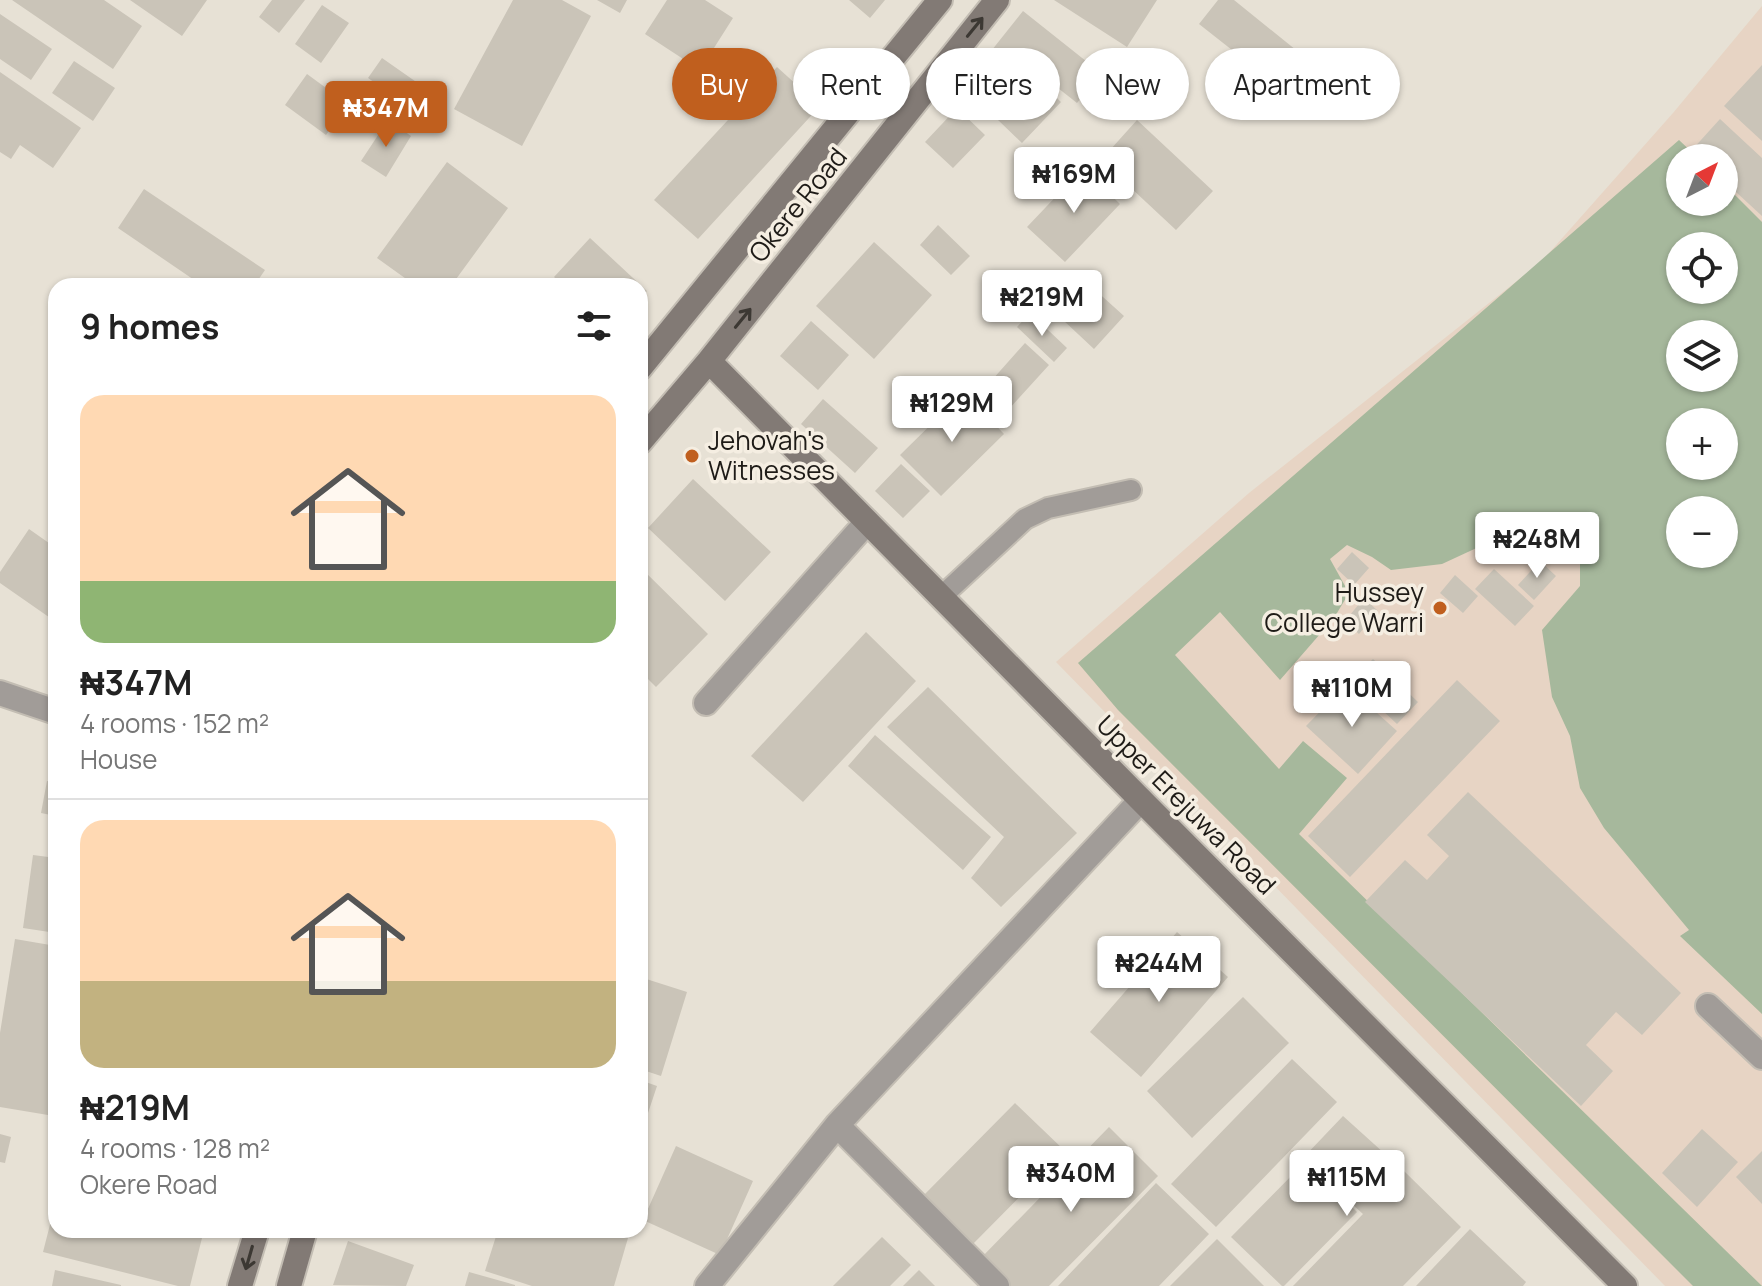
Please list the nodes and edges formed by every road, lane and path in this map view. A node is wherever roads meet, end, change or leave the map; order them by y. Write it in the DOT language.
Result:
graph roads {
  1 [pos="940,0"];
  2 [pos="997,0"];
  3 [pos="648,358"];
  4 [pos="709,361"];
  5 [pos="648,433"];
  6 [pos="1131,490"];
  7 [pos="867,522"];
  8 [pos="941,597"];
  9 [pos="0,693"];
  10 [pos="706,703"];
  11 [pos="48,709"];
  12 [pos="1141,800"];
  13 [pos="1708,1006"];
  14 [pos="1762,1057"];
  15 [pos="837,1125"];
  16 [pos="255,1238"];
  17 [pos="303,1238"];
  18 [pos="240,1286"];
  19 [pos="289,1286"];
  20 [pos="707,1286"];
  21 [pos="997,1286"];
  22 [pos="1625,1286"];
  1 -- 3 [label="street, Okere Road"];
  4 -- 2 [label="street, Okere Road, one-way"];
  4 -- 5 [label="street, Okere Road"];
  4 -- 7 [label="street, Upper Erejuwa Road"];
  6 -- 8 [label="lane"];
  7 -- 8 [label="street, Upper Erejuwa Road"];
  7 -- 10 [label="street"];
  8 -- 12 [label="street, Upper Erejuwa Road"];
  9 -- 11 [label="street"];
  12 -- 15 [label="street"];
  12 -- 22 [label="street, Upper Erejuwa Road"];
  13 -- 14 [label="street"];
  15 -- 20 [label="street"];
  15 -- 21 [label="street"];
  16 -- 18 [label="street, one-way"];
  17 -- 19 [label="street"];
}
